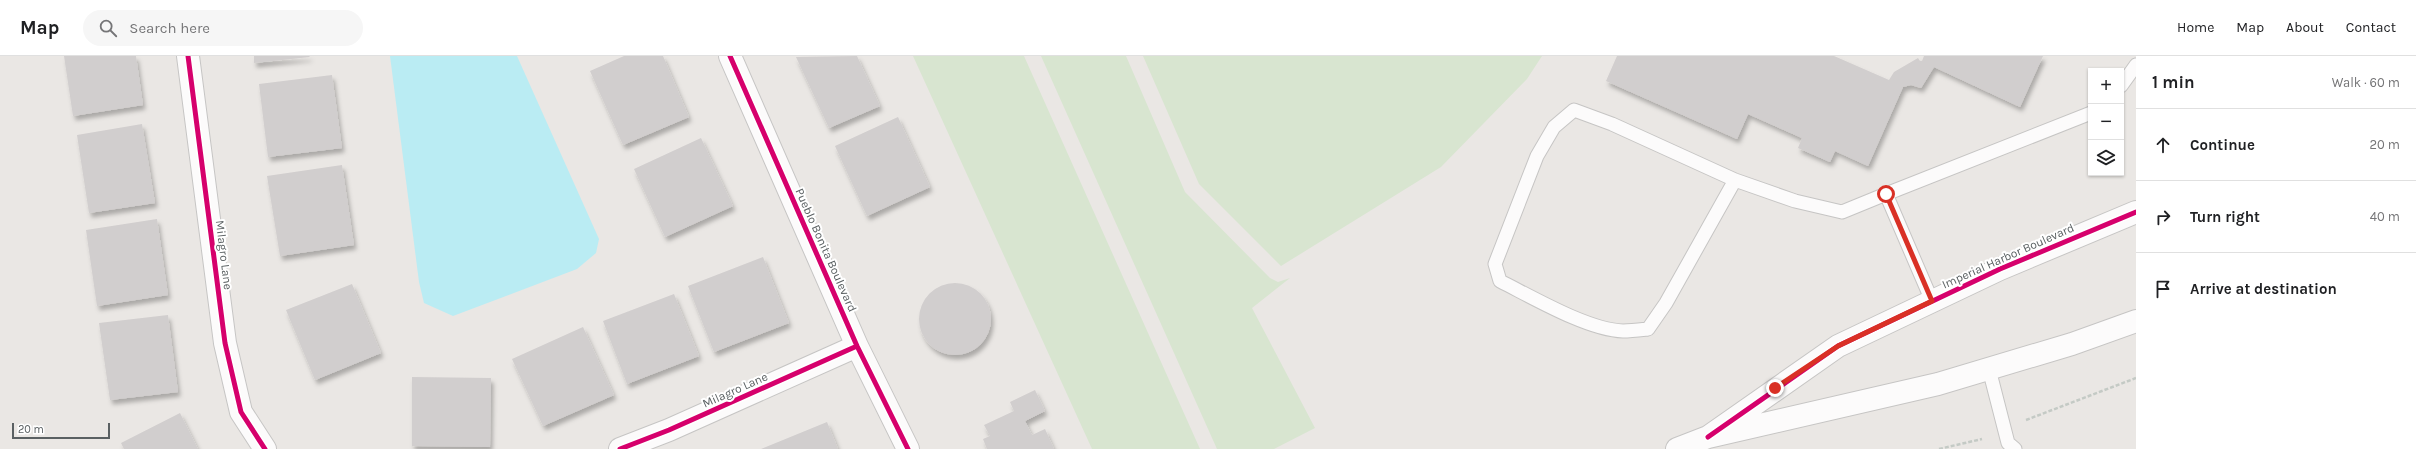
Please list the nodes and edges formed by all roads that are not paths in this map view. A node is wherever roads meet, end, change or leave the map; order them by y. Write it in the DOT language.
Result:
graph roads {
  1 [pos="188,56"];
  2 [pos="730,56"];
  3 [pos="2136,65"];
  4 [pos="2124,82"];
  5 [pos="2088,114"];
  6 [pos="1735,180"];
  7 [pos="1886,194"];
  8 [pos="2136,212"];
  9 [pos="1932,301"];
  10 [pos="2136,321"];
  11 [pos="857,346"];
  12 [pos="1989,368"];
  13 [pos="1708,437"];
  14 [pos="265,449"];
  15 [pos="620,449"];
  16 [pos="908,449"];
  17 [pos="1677,449"];
  18 [pos="2015,449"];
  1 -- 14 [label="street, Milagro Lane"];
  2 -- 11 [label="street, Pueblo Bonita Boulevard"];
  3 -- 4 [label="lane"];
  5 -- 7 [label="lane"];
  6 -- 6 [label="lane"];
  6 -- 7 [label="lane"];
  7 -- 9 [label="lane"];
  8 -- 9 [label="street, Imperial Harbor Boulevard"];
  9 -- 13 [label="street, Imperial Harbor Boulevard"];
  10 -- 12 [label="street, Imperial Harbor Boulevard"];
  11 -- 15 [label="street, Milagro Lane"];
  11 -- 16 [label="street, Pueblo Bonita Boulevard"];
  12 -- 13 [label="street, Imperial Harbor Boulevard"];
  12 -- 18 [label="lane"];
  13 -- 17 [label="street, Imperial Harbor Boulevard"];
}
